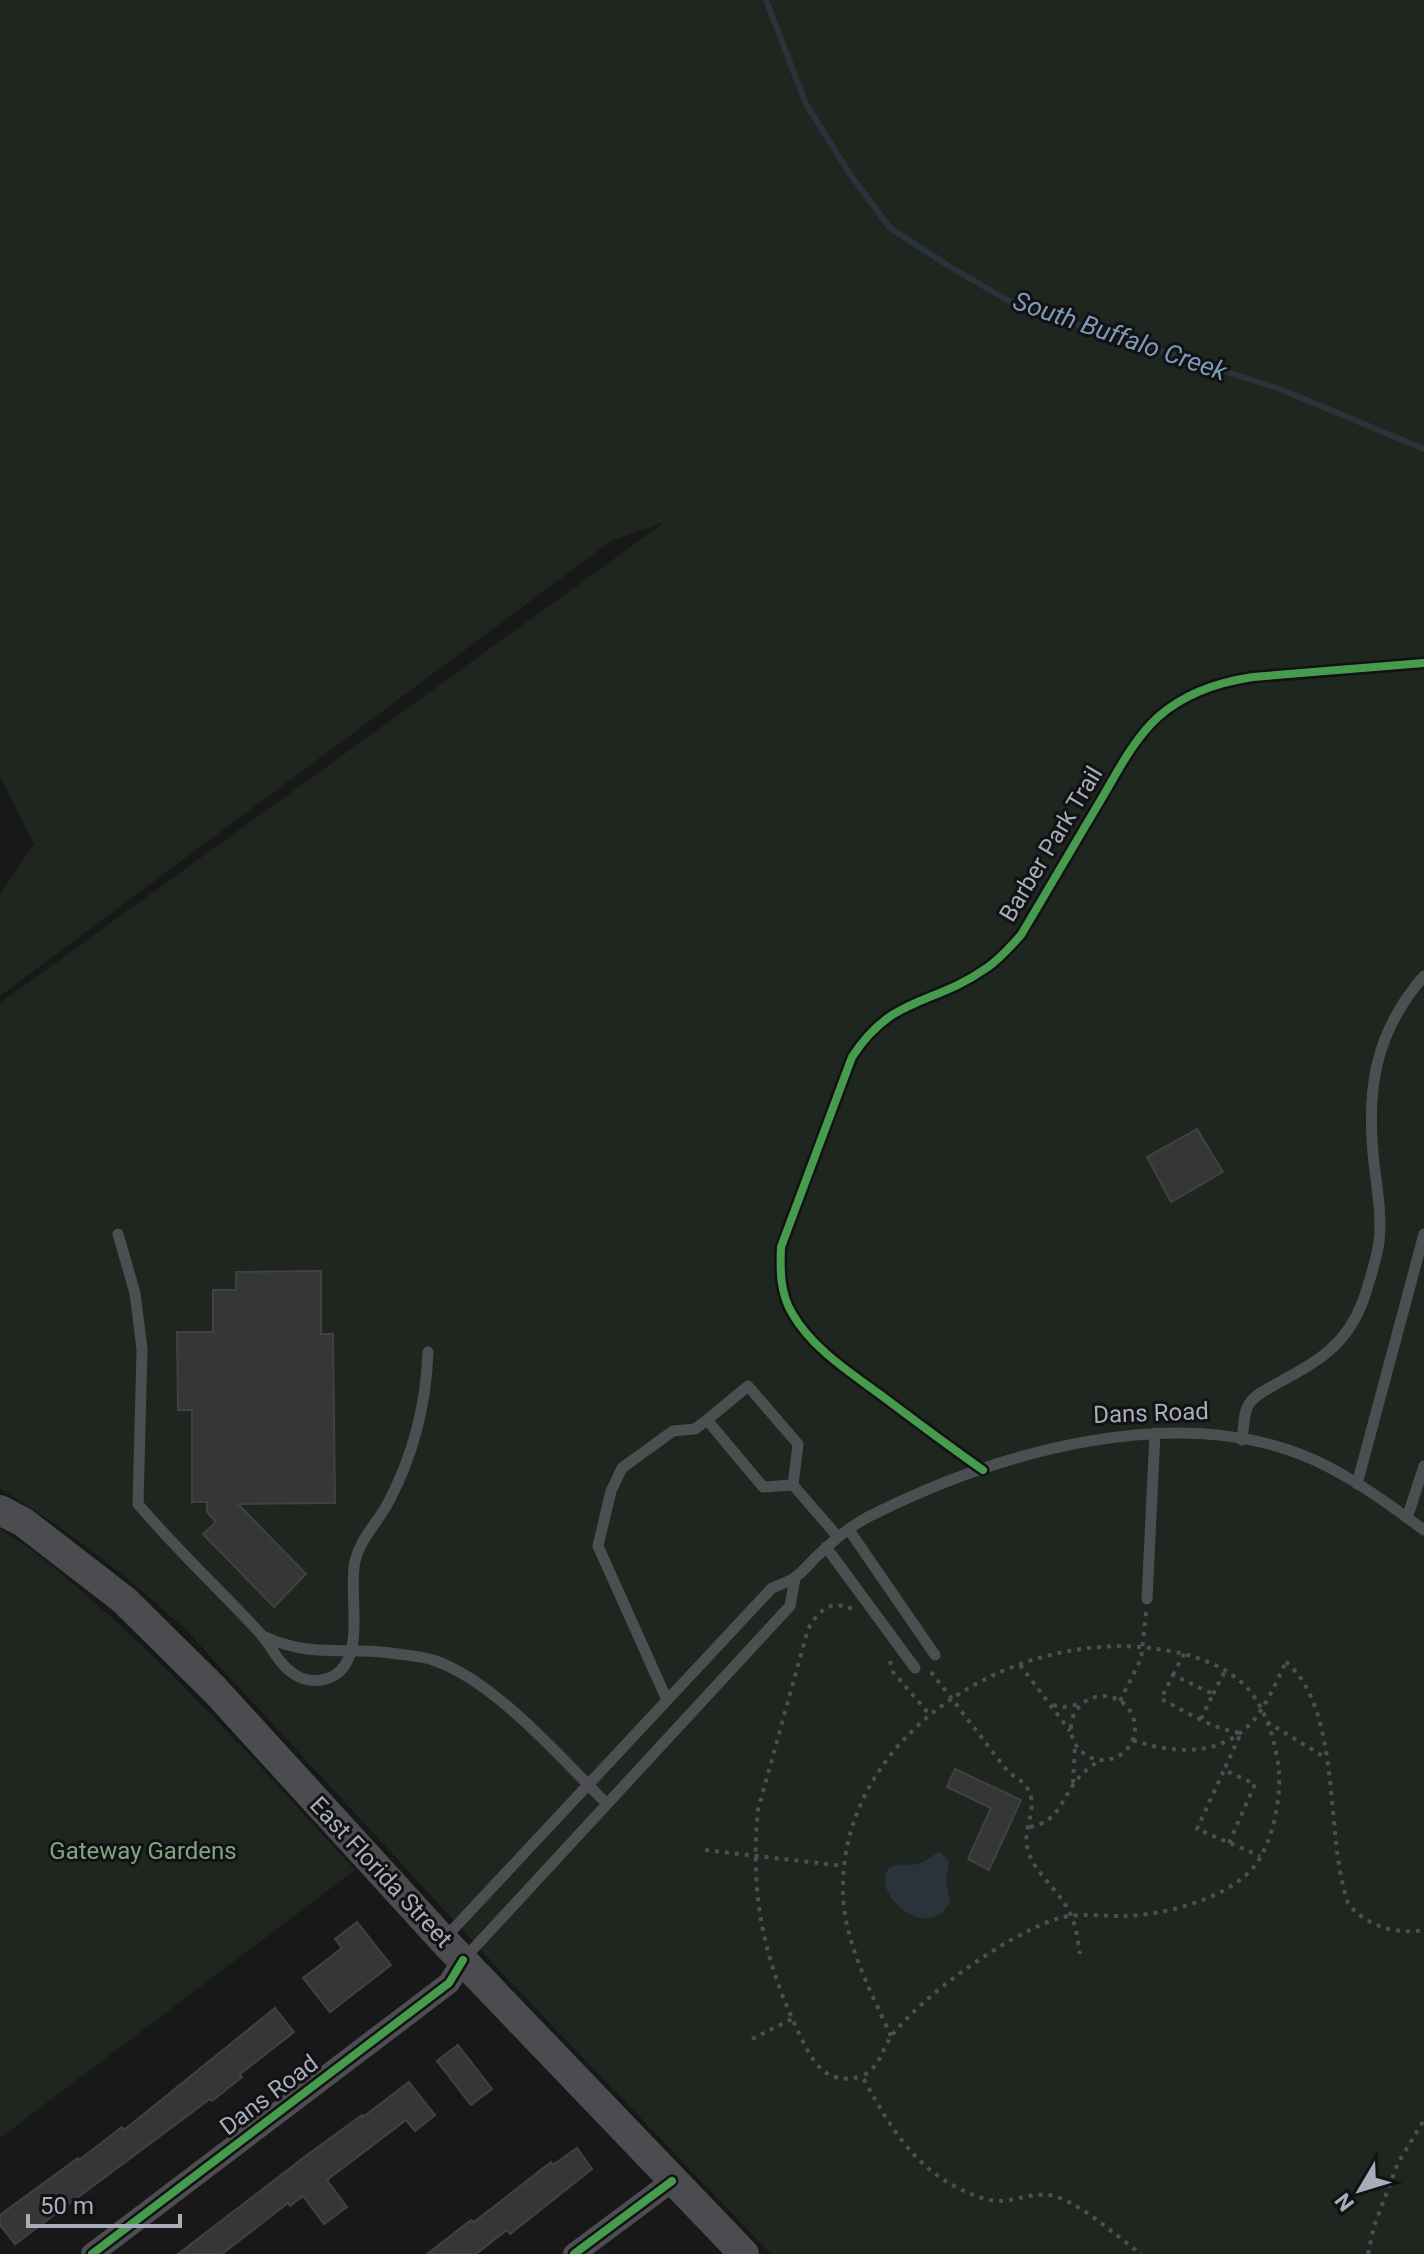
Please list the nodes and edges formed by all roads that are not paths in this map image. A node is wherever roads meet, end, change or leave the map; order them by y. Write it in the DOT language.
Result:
graph roads {
  1 [pos="1424,976"];
  2 [pos="118,1234"];
  3 [pos="1424,1234"];
  4 [pos="428,1352"];
  5 [pos="707,1420"];
  6 [pos="1155,1433"];
  7 [pos="1242,1440"];
  8 [pos="1424,1466"];
  9 [pos="1357,1484"];
  10 [pos="793,1485"];
  11 [pos="0,1510"];
  12 [pos="1407,1518"];
  13 [pos="1424,1530"];
  14 [pos="844,1533"];
  15 [pos="826,1547"];
  16 [pos="795,1578"];
  17 [pos="1144,1599"];
  18 [pos="262,1636"];
  19 [pos="352,1650"];
  20 [pos="935,1655"];
  21 [pos="919,1665"];
  22 [pos="667,1700"];
  23 [pos="588,1785"];
  24 [pos="607,1804"];
  25 [pos="453,1950"];
  26 [pos="672,2181"];
  27 [pos="92,2254"];
  28 [pos="574,2254"];
  29 [pos="744,2254"];
  1 -- 7 [label="lane"];
  2 -- 18 [label="lane"];
  3 -- 9 [label="lane"];
  4 -- 19 [label="lane"];
  5 -- 10 [label="lane"];
  5 -- 10 [label="lane"];
  5 -- 22 [label="lane"];
  6 -- 7 [label="lane, Dans Road"];
  6 -- 14 [label="lane, Dans Road"];
  6 -- 17 [label="lane"];
  7 -- 9 [label="lane, Dans Road"];
  8 -- 12 [label="lane"];
  9 -- 12 [label="lane, Dans Road"];
  10 -- 14 [label="lane"];
  11 -- 25 [label="main road, East Florida Street"];
  12 -- 13 [label="lane, Dans Road"];
  14 -- 15 [label="lane, Dans Road"];
  14 -- 20 [label="lane"];
  15 -- 16 [label="lane, Dans Road"];
  15 -- 21 [label="lane"];
  16 -- 22 [label="lane, Dans Road"];
  16 -- 24 [label="lane, Dans Road"];
  18 -- 19 [label="lane"];
  18 -- 19 [label="lane"];
  19 -- 23 [label="lane"];
  22 -- 23 [label="lane, Dans Road"];
  23 -- 24 [label="lane"];
  23 -- 25 [label="lane, Dans Road"];
  24 -- 25 [label="lane, Dans Road"];
  25 -- 26 [label="main road, East Florida Street"];
  25 -- 27 [label="street, Dans Road"];
  26 -- 28 [label="street"];
  26 -- 29 [label="main road, East Florida Street"];
}
